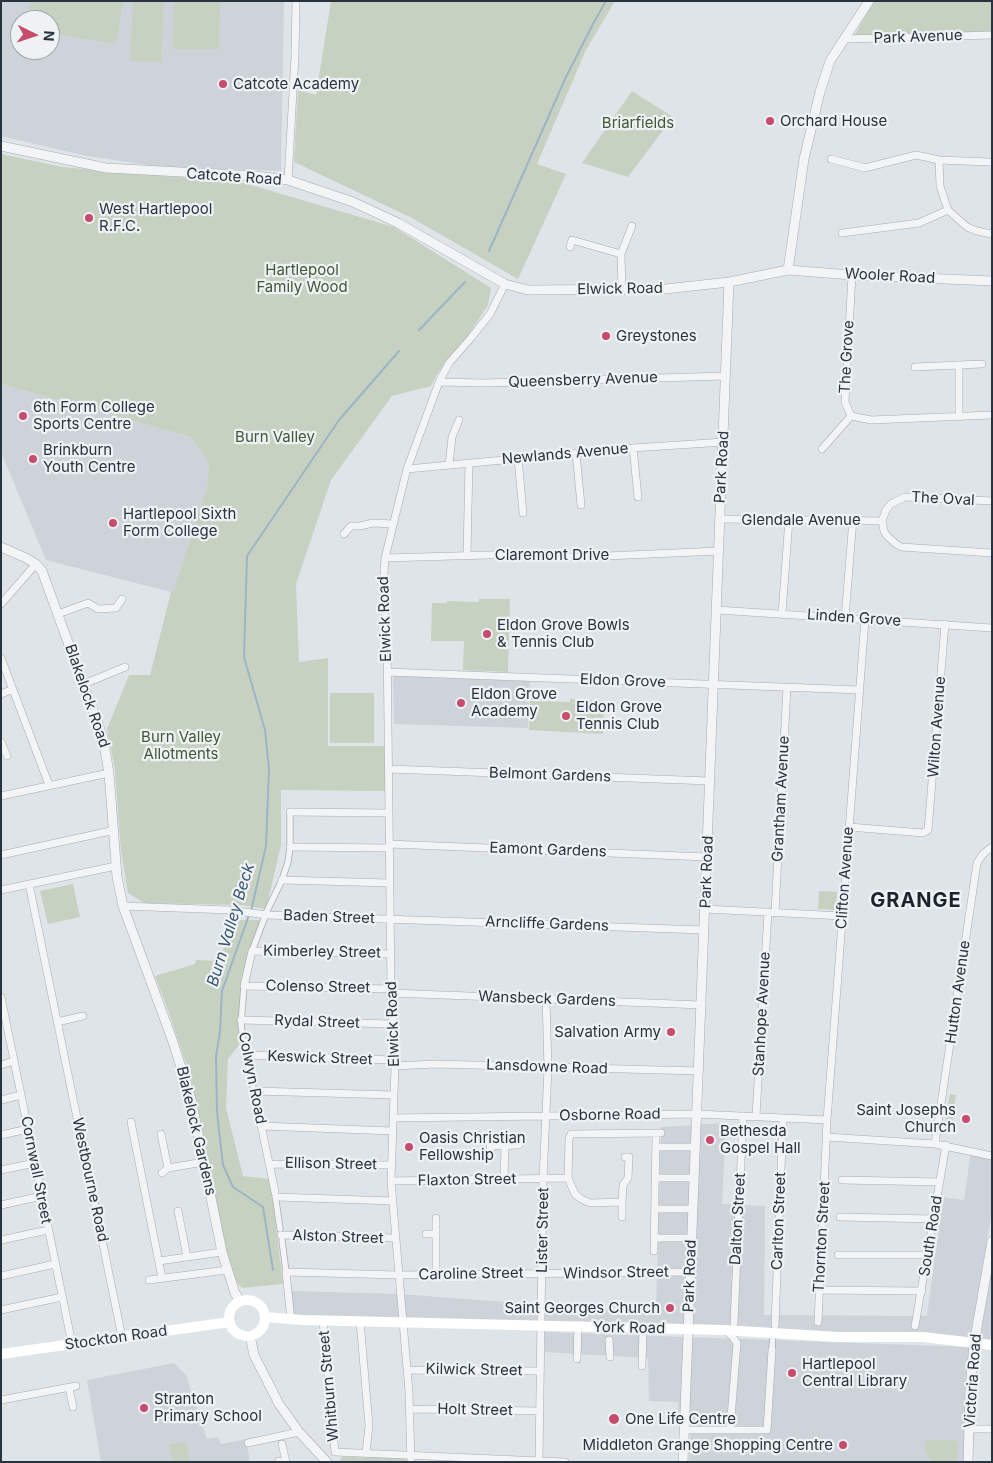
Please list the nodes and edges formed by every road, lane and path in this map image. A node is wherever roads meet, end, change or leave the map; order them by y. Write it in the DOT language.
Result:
graph roads {
  1 [pos="296,1"];
  2 [pos="869,1"];
  3 [pos="992,35"];
  4 [pos="845,39"];
  5 [pos="1,146"];
  6 [pos="831,159"];
  7 [pos="939,160"];
  8 [pos="989,162"];
  9 [pos="288,180"];
  10 [pos="948,210"];
  11 [pos="632,226"];
  12 [pos="575,232"];
  13 [pos="842,233"];
  14 [pos="992,234"];
  15 [pos="620,254"];
  16 [pos="788,270"];
  17 [pos="852,274"];
  18 [pos="992,281"];
  19 [pos="729,282"];
  20 [pos="505,284"];
  21 [pos="622,289"];
  22 [pos="982,364"];
  23 [pos="959,366"];
  24 [pos="915,367"];
  25 [pos="726,376"];
  26 [pos="439,382"];
  27 [pos="992,415"];
  28 [pos="851,416"];
  29 [pos="958,416"];
  30 [pos="460,424"];
  31 [pos="724,442"];
  32 [pos="633,448"];
  33 [pos="822,449"];
  34 [pos="576,453"];
  35 [pos="518,458"];
  36 [pos="469,463"];
  37 [pos="450,466"];
  38 [pos="406,469"];
  39 [pos="638,497"];
  40 [pos="992,502"];
  41 [pos="580,505"];
  42 [pos="523,513"];
  43 [pos="720,519"];
  44 [pos="789,519"];
  45 [pos="853,519"];
  46 [pos="882,521"];
  47 [pos="392,524"];
  48 [pos="344,534"];
  49 [pos="1,548"];
  50 [pos="719,551"];
  51 [pos="992,553"];
  52 [pos="467,555"];
  53 [pos="385,558"];
  54 [pos="36,564"];
  55 [pos="122,599"];
  56 [pos="1,604"];
  57 [pos="717,610"];
  58 [pos="58,614"];
  59 [pos="782,614"];
  60 [pos="845,618"];
  61 [pos="865,619"];
  62 [pos="944,624"];
  63 [pos="992,628"];
  64 [pos="1,658"];
  65 [pos="124,667"];
  66 [pos="387,672"];
  67 [pos="84,684"];
  68 [pos="714,684"];
  69 [pos="787,687"];
  70 [pos="13,689"];
  71 [pos="860,690"];
  72 [pos="1,694"];
  73 [pos="1,742"];
  74 [pos="7,756"];
  75 [pos="389,769"];
  76 [pos="109,772"];
  77 [pos="710,782"];
  78 [pos="49,785"];
  79 [pos="1,796"];
  80 [pos="290,812"];
  81 [pos="389,813"];
  82 [pos="849,827"];
  83 [pos="114,830"];
  84 [pos="389,846"];
  85 [pos="290,847"];
  86 [pos="992,847"];
  87 [pos="1,855"];
  88 [pos="707,857"];
  89 [pos="116,866"];
  90 [pos="282,880"];
  91 [pos="29,884"];
  92 [pos="390,884"];
  93 [pos="1,890"];
  94 [pos="123,906"];
  95 [pos="705,909"];
  96 [pos="771,912"];
  97 [pos="267,915"];
  98 [pos="842,916"];
  99 [pos="391,918"];
  100 [pos="704,930"];
  101 [pos="252,950"];
  102 [pos="391,954"];
  103 [pos="244,986"];
  104 [pos="391,991"];
  105 [pos="1,997"];
  106 [pos="546,1000"];
  107 [pos="702,1005"];
  108 [pos="83,1016"];
  109 [pos="241,1020"];
  110 [pos="57,1022"];
  111 [pos="393,1024"];
  112 [pos="4,1029"];
  113 [pos="245,1055"];
  114 [pos="14,1062"];
  115 [pos="394,1063"];
  116 [pos="1,1064"];
  117 [pos="548,1068"];
  118 [pos="699,1071"];
  119 [pos="254,1091"];
  120 [pos="21,1095"];
  121 [pos="394,1095"];
  122 [pos="1,1100"];
  123 [pos="697,1114"];
  124 [pos="546,1115"];
  125 [pos="743,1116"];
  126 [pos="756,1116"];
  127 [pos="393,1118"];
  128 [pos="783,1118"];
  129 [pos="827,1120"];
  130 [pos="131,1122"];
  131 [pos="261,1126"];
  132 [pos="28,1129"];
  133 [pos="393,1131"];
  134 [pos="161,1134"];
  135 [pos="1,1135"];
  136 [pos="827,1138"];
  137 [pos="469,1141"];
  138 [pos="935,1144"];
  139 [pos="519,1145"];
  140 [pos="946,1145"];
  141 [pos="490,1146"];
  142 [pos="505,1146"];
  143 [pos="656,1147"];
  144 [pos="695,1147"];
  145 [pos="491,1155"];
  146 [pos="992,1156"];
  147 [pos="625,1157"];
  148 [pos="204,1162"];
  149 [pos="35,1163"];
  150 [pos="270,1164"];
  151 [pos="392,1165"];
  152 [pos="168,1168"];
  153 [pos="1,1170"];
  154 [pos="162,1173"];
  155 [pos="568,1178"];
  156 [pos="656,1178"];
  157 [pos="694,1178"];
  158 [pos="543,1179"];
  159 [pos="504,1180"];
  160 [pos="842,1180"];
  161 [pos="392,1181"];
  162 [pos="940,1182"];
  163 [pos="276,1195"];
  164 [pos="42,1196"];
  165 [pos="393,1201"];
  166 [pos="622,1202"];
  167 [pos="1,1205"];
  168 [pos="693,1208"];
  169 [pos="655,1209"];
  170 [pos="178,1211"];
  171 [pos="622,1217"];
  172 [pos="436,1218"];
  173 [pos="840,1218"];
  174 [pos="934,1219"];
  175 [pos="48,1230"];
  176 [pos="426,1234"];
  177 [pos="436,1234"];
  178 [pos="281,1235"];
  179 [pos="396,1238"];
  180 [pos="655,1238"];
  181 [pos="691,1238"];
  182 [pos="1,1240"];
  183 [pos="992,1241"];
  184 [pos="654,1251"];
  185 [pos="222,1252"];
  186 [pos="838,1255"];
  187 [pos="927,1255"];
  188 [pos="187,1257"];
  189 [pos="159,1261"];
  190 [pos="55,1264"];
  191 [pos="227,1270"];
  192 [pos="286,1272"];
  193 [pos="690,1272"];
  194 [pos="436,1274"];
  195 [pos="542,1274"];
  196 [pos="399,1275"];
  197 [pos="1,1276"];
  198 [pos="162,1278"];
  199 [pos="149,1280"];
  200 [pos="820,1290"];
  201 [pos="922,1292"];
  202 [pos="62,1297"];
  203 [pos="240,1301"];
  204 [pos="1,1310"];
  205 [pos="265,1317"];
  206 [pos="290,1320"];
  207 [pos="323,1321"];
  208 [pos="360,1321"];
  209 [pos="230,1322"];
  210 [pos="403,1322"];
  211 [pos="818,1322"];
  212 [pos="734,1323"];
  213 [pos="541,1326"];
  214 [pos="916,1326"];
  215 [pos="578,1327"];
  216 [pos="609,1328"];
  217 [pos="643,1329"];
  218 [pos="774,1329"];
  219 [pos="688,1330"];
  220 [pos="724,1330"];
  221 [pos="250,1336"];
  222 [pos="817,1336"];
  223 [pos="122,1337"];
  224 [pos="914,1338"];
  225 [pos="610,1340"];
  226 [pos="72,1344"];
  227 [pos="974,1344"];
  228 [pos="992,1345"];
  229 [pos="772,1350"];
  230 [pos="1,1354"];
  231 [pos="610,1357"];
  232 [pos="577,1359"];
  233 [pos="642,1366"];
  234 [pos="408,1370"];
  235 [pos="540,1371"];
  236 [pos="1,1400"];
  237 [pos="73,1407"];
  238 [pos="410,1409"];
  239 [pos="540,1411"];
  240 [pos="969,1429"];
  241 [pos="992,1429"];
  242 [pos="684,1430"];
  243 [pos="730,1430"];
  244 [pos="299,1432"];
  245 [pos="248,1443"];
  246 [pos="282,1444"];
  247 [pos="366,1453"];
  248 [pos="411,1458"];
  249 [pos="539,1460"];
  250 [pos="281,1461"];
  251 [pos="327,1462"];
  252 [pos="565,1462"];
  253 [pos="683,1462"];
  254 [pos="968,1462"];
  1 -- 9 [label="street"];
  2 -- 4 [label="street"];
  3 -- 4 [label="street, Park Avenue"];
  4 -- 16 [label="street"];
  5 -- 9 [label="street, Catcote Road"];
  6 -- 7 [label="street"];
  7 -- 8 [label="street"];
  7 -- 10 [label="street"];
  9 -- 20 [label="street, Catcote Road"];
  10 -- 13 [label="street"];
  10 -- 14 [label="street"];
  11 -- 15 [label="street"];
  12 -- 15 [label="street"];
  15 -- 21 [label="street"];
  16 -- 17 [label="street, Wooler Road"];
  16 -- 19 [label="street, Elwick Road"];
  17 -- 18 [label="street, Wooler Road"];
  17 -- 28 [label="street, The Grove"];
  19 -- 21 [label="street, Elwick Road"];
  19 -- 25 [label="street, Park Road"];
  20 -- 21 [label="street, Elwick Road"];
  20 -- 26 [label="street, Elwick Road"];
  22 -- 23 [label="street"];
  23 -- 24 [label="street"];
  23 -- 29 [label="street"];
  25 -- 26 [label="street, Queensberry Avenue"];
  25 -- 31 [label="street, Park Road"];
  26 -- 38 [label="street, Elwick Road"];
  27 -- 29 [label="street, The Grove"];
  28 -- 29 [label="street, The Grove"];
  28 -- 33 [label="street"];
  30 -- 37 [label="street"];
  31 -- 32 [label="street, Newlands Avenue"];
  31 -- 43 [label="street, Park Road"];
  32 -- 34 [label="street, Newlands Avenue"];
  32 -- 39 [label="street"];
  34 -- 35 [label="street, Newlands Avenue"];
  34 -- 41 [label="street"];
  35 -- 36 [label="street, Newlands Avenue"];
  35 -- 42 [label="street"];
  36 -- 37 [label="street, Newlands Avenue"];
  36 -- 52 [label="street"];
  37 -- 38 [label="street, Newlands Avenue"];
  38 -- 47 [label="street, Elwick Road"];
  40 -- 46 [label="street, The Oval"];
  43 -- 44 [label="street, Glendale Avenue"];
  43 -- 50 [label="street, Park Road"];
  44 -- 45 [label="street, Glendale Avenue"];
  44 -- 59 [label="street"];
  45 -- 46 [label="street, Glendale Avenue"];
  45 -- 60 [label="street"];
  46 -- 51 [label="street"];
  47 -- 48 [label="street"];
  47 -- 53 [label="street, Elwick Road"];
  49 -- 54 [label="street"];
  50 -- 52 [label="street, Claremont Drive"];
  50 -- 57 [label="street, Park Road"];
  52 -- 53 [label="street, Claremont Drive"];
  53 -- 66 [label="street, Elwick Road"];
  54 -- 56 [label="street"];
  54 -- 58 [label="street, Blakelock Road"];
  55 -- 58 [label="street"];
  57 -- 59 [label="street, Linden Grove"];
  57 -- 68 [label="street, Park Road"];
  58 -- 67 [label="street, Blakelock Road"];
  59 -- 60 [label="street, Linden Grove"];
  60 -- 61 [label="street, Linden Grove"];
  61 -- 62 [label="street, Linden Grove"];
  61 -- 71 [label="street, Clifton Avenue"];
  62 -- 63 [label="street, Linden Grove"];
  62 -- 82 [label="street, Wilton Avenue"];
  64 -- 70 [label="street"];
  65 -- 67 [label="street"];
  66 -- 68 [label="street, Eldon Grove"];
  66 -- 75 [label="street, Elwick Road"];
  67 -- 76 [label="street, Blakelock Road"];
  68 -- 69 [label="street, Eldon Grove"];
  68 -- 77 [label="street, Park Road"];
  69 -- 71 [label="street, Eldon Grove"];
  69 -- 96 [label="street, Grantham Avenue"];
  70 -- 72 [label="street"];
  70 -- 78 [label="street"];
  71 -- 82 [label="street, Clifton Avenue"];
  73 -- 74 [label="street"];
  75 -- 77 [label="street, Belmont Gardens"];
  75 -- 81 [label="street, Elwick Road"];
  76 -- 78 [label="street"];
  76 -- 83 [label="street, Blakelock Road"];
  77 -- 88 [label="street, Park Road"];
  78 -- 79 [label="street"];
  80 -- 81 [label="street"];
  80 -- 85 [label="street, Colwyn Road"];
  81 -- 84 [label="street, Elwick Road"];
  82 -- 98 [label="street, Clifton Avenue"];
  83 -- 87 [label="street"];
  83 -- 89 [label="street, Blakelock Road"];
  84 -- 85 [label="street, Eamont Gardens"];
  84 -- 88 [label="street, Eamont Gardens"];
  84 -- 92 [label="street, Elwick Road"];
  85 -- 90 [label="street, Colwyn Road"];
  86 -- 138 [label="street, Hutton Avenue"];
  88 -- 95 [label="street, Park Road"];
  89 -- 91 [label="street"];
  89 -- 94 [label="street, Blakelock Road"];
  90 -- 92 [label="street"];
  90 -- 97 [label="street, Colwyn Road"];
  91 -- 93 [label="street"];
  91 -- 110 [label="street, Westbourne Road"];
  92 -- 99 [label="street, Elwick Road"];
  94 -- 97 [label="street, Baden Street"];
  94 -- 148 [label="street, Blakelock Gardens"];
  95 -- 96 [label="street"];
  95 -- 100 [label="street, Park Road"];
  96 -- 98 [label="street"];
  96 -- 126 [label="street, Stanhope Avenue"];
  97 -- 99 [label="street, Baden Street"];
  97 -- 101 [label="street, Colwyn Road"];
  98 -- 129 [label="street, Clifton Avenue"];
  99 -- 100 [label="street, Arncliffe Gardens"];
  99 -- 102 [label="street, Elwick Road"];
  100 -- 107 [label="street, Park Road"];
  101 -- 102 [label="street, Kimberley Street"];
  101 -- 103 [label="street, Colwyn Road"];
  102 -- 104 [label="street, Elwick Road"];
  103 -- 104 [label="street, Colenso Street"];
  103 -- 109 [label="street, Colwyn Road"];
  104 -- 106 [label="street, Wansbeck Gardens"];
  104 -- 111 [label="street, Elwick Road"];
  105 -- 112 [label="street, Cornwall Street"];
  106 -- 107 [label="street, Wansbeck Gardens"];
  106 -- 117 [label="street, Lister Street"];
  107 -- 118 [label="street, Park Road"];
  108 -- 110 [label="street"];
  109 -- 111 [label="street, Rydal Street"];
  109 -- 113 [label="street, Colwyn Road"];
  110 -- 223 [label="street, Westbourne Road"];
  111 -- 115 [label="street, Elwick Road"];
  112 -- 114 [label="street, Cornwall Street"];
  113 -- 115 [label="street, Keswick Street"];
  113 -- 119 [label="street, Colwyn Road"];
  114 -- 116 [label="street"];
  114 -- 120 [label="street, Cornwall Street"];
  115 -- 117 [label="street, Lansdowne Road"];
  115 -- 121 [label="street, Elwick Road"];
  117 -- 118 [label="street, Lansdowne Road"];
  117 -- 124 [label="street, Lister Street"];
  118 -- 123 [label="street, Park Road"];
  119 -- 121 [label="street"];
  119 -- 131 [label="street, Colwyn Road"];
  120 -- 122 [label="street"];
  120 -- 132 [label="street, Cornwall Street"];
  121 -- 127 [label="street, Elwick Road"];
  123 -- 124 [label="street, Osborne Road"];
  123 -- 125 [label="street, Osborne Road"];
  123 -- 144 [label="street, Park Road"];
  124 -- 127 [label="street, Osborne Road"];
  124 -- 158 [label="street, Lister Street"];
  125 -- 126 [label="street, Osborne Road"];
  125 -- 212 [label="street, Dalton Street"];
  126 -- 128 [label="street, Osborne Road"];
  127 -- 133 [label="street, Elwick Road"];
  128 -- 129 [label="street, Osborne Road"];
  128 -- 218 [label="street, Carlton Street"];
  129 -- 136 [label="street, Clifton Avenue"];
  130 -- 189 [label="street"];
  131 -- 133 [label="street"];
  131 -- 150 [label="street, Colwyn Road"];
  132 -- 135 [label="street"];
  132 -- 149 [label="street, Cornwall Street"];
  133 -- 151 [label="street, Elwick Road"];
  134 -- 152 [label="street"];
  136 -- 138 [label="street"];
  136 -- 200 [label="street, Thornton Street"];
  137 -- 141 [label="street"];
  138 -- 140 [label="street"];
  139 -- 142 [label="street"];
  140 -- 146 [label="street"];
  140 -- 162 [label="street, South Road"];
  141 -- 142 [label="street"];
  141 -- 145 [label="street"];
  142 -- 159 [label="street"];
  143 -- 144 [label="street"];
  143 -- 155 [label="street"];
  143 -- 156 [label="street"];
  144 -- 157 [label="street, Park Road"];
  147 -- 166 [label="street"];
  148 -- 152 [label="street"];
  148 -- 185 [label="street, Blakelock Gardens"];
  149 -- 153 [label="street"];
  149 -- 164 [label="street, Cornwall Street"];
  150 -- 151 [label="street, Ellison Street"];
  150 -- 163 [label="street, Colwyn Road"];
  151 -- 161 [label="street, Elwick Road"];
  152 -- 154 [label="street"];
  155 -- 158 [label="street, Flaxton Street"];
  155 -- 166 [label="street"];
  156 -- 157 [label="street"];
  156 -- 169 [label="street"];
  157 -- 168 [label="street, Park Road"];
  158 -- 159 [label="street, Flaxton Street"];
  158 -- 195 [label="street, Lister Street"];
  159 -- 161 [label="street, Flaxton Street"];
  160 -- 162 [label="street"];
  161 -- 165 [label="street, Elwick Road"];
  162 -- 174 [label="street, South Road"];
  163 -- 165 [label="street"];
  163 -- 178 [label="street, Colwyn Road"];
  164 -- 167 [label="street"];
  164 -- 175 [label="street, Cornwall Street"];
  165 -- 179 [label="street, Elwick Road"];
  166 -- 171 [label="street"];
  168 -- 169 [label="street"];
  168 -- 181 [label="street, Park Road"];
  169 -- 180 [label="street"];
  170 -- 188 [label="street"];
  172 -- 177 [label="street"];
  173 -- 174 [label="street"];
  174 -- 187 [label="street, South Road"];
  175 -- 182 [label="street"];
  175 -- 190 [label="street, Cornwall Street"];
  176 -- 177 [label="street"];
  177 -- 194 [label="street"];
  178 -- 179 [label="street, Alston Street"];
  178 -- 192 [label="street, Colwyn Road"];
  179 -- 196 [label="street, Elwick Road"];
  180 -- 181 [label="street"];
  180 -- 184 [label="street"];
  181 -- 193 [label="street, Park Road"];
  183 -- 227 [label="street, Victoria Road"];
  185 -- 188 [label="street"];
  185 -- 191 [label="street, Blakelock Gardens"];
  186 -- 187 [label="street"];
  187 -- 201 [label="street, South Road"];
  188 -- 189 [label="street"];
  189 -- 198 [label="street"];
  190 -- 197 [label="street"];
  190 -- 202 [label="street, Cornwall Street"];
  191 -- 198 [label="street"];
  191 -- 203 [label="street, Blakelock Gardens"];
  192 -- 196 [label="street, Caroline Street"];
  192 -- 206 [label="street, Colwyn Road"];
  193 -- 195 [label="street, Windsor Street"];
  193 -- 219 [label="street, Park Road"];
  194 -- 195 [label="street, Caroline Street"];
  194 -- 196 [label="street, Caroline Street"];
  195 -- 213 [label="street, Lister Street"];
  196 -- 210 [label="street, Elwick Road"];
  198 -- 199 [label="street"];
  200 -- 201 [label="street"];
  200 -- 211 [label="street, Thornton Street"];
  201 -- 214 [label="street, South Road"];
  202 -- 204 [label="street"];
  202 -- 226 [label="street, Cornwall Street"];
  203 -- 205 [label="main road"];
  203 -- 209 [label="main road"];
  205 -- 206 [label="main road, York Road"];
  205 -- 221 [label="main road"];
  206 -- 207 [label="main road, York Road"];
  207 -- 208 [label="main road, York Road"];
  207 -- 247 [label="street, Whitburn Street"];
  208 -- 210 [label="main road, York Road"];
  208 -- 247 [label="street"];
  209 -- 221 [label="main road"];
  209 -- 223 [label="main road, Stockton Road"];
  210 -- 213 [label="main road, York Road"];
  210 -- 234 [label="street, Elwick Road"];
  211 -- 222 [label="street, Thornton Street"];
  213 -- 215 [label="main road, York Road"];
  213 -- 235 [label="street, Lister Street"];
  214 -- 224 [label="street"];
  215 -- 216 [label="main road, York Road"];
  215 -- 232 [label="street"];
  216 -- 217 [label="main road, York Road"];
  216 -- 225 [label="street"];
  217 -- 219 [label="main road, York Road"];
  217 -- 233 [label="street"];
  218 -- 220 [label="main road, York Road"];
  218 -- 222 [label="main road, York Road"];
  218 -- 229 [label="street"];
  219 -- 220 [label="main road, York Road"];
  219 -- 242 [label="street, Park Road"];
  220 -- 243 [label="street"];
  221 -- 244 [label="street"];
  222 -- 224 [label="main road, York Road"];
  223 -- 226 [label="main road, Stockton Road"];
  224 -- 227 [label="main road, York Road"];
  225 -- 231 [label="street"];
  226 -- 230 [label="main road, Stockton Road"];
  227 -- 228 [label="main road, York Road"];
  227 -- 240 [label="street, Victoria Road"];
  229 -- 243 [label="street"];
  234 -- 235 [label="street, Kilwick Street"];
  234 -- 238 [label="street, Elwick Road"];
  235 -- 239 [label="street, Lister Street"];
  236 -- 237 [label="street"];
  238 -- 239 [label="street, Holt Street"];
  238 -- 248 [label="street, Elwick Road"];
  239 -- 249 [label="street, Lister Street"];
  240 -- 241 [label="street"];
  240 -- 254 [label="street, Victoria Road"];
  242 -- 243 [label="street"];
  242 -- 253 [label="street, Park Road"];
  244 -- 245 [label="street"];
  244 -- 251 [label="street"];
  246 -- 250 [label="street"];
  247 -- 248 [label="street"];
  248 -- 249 [label="street"];
  249 -- 252 [label="street"];
}
